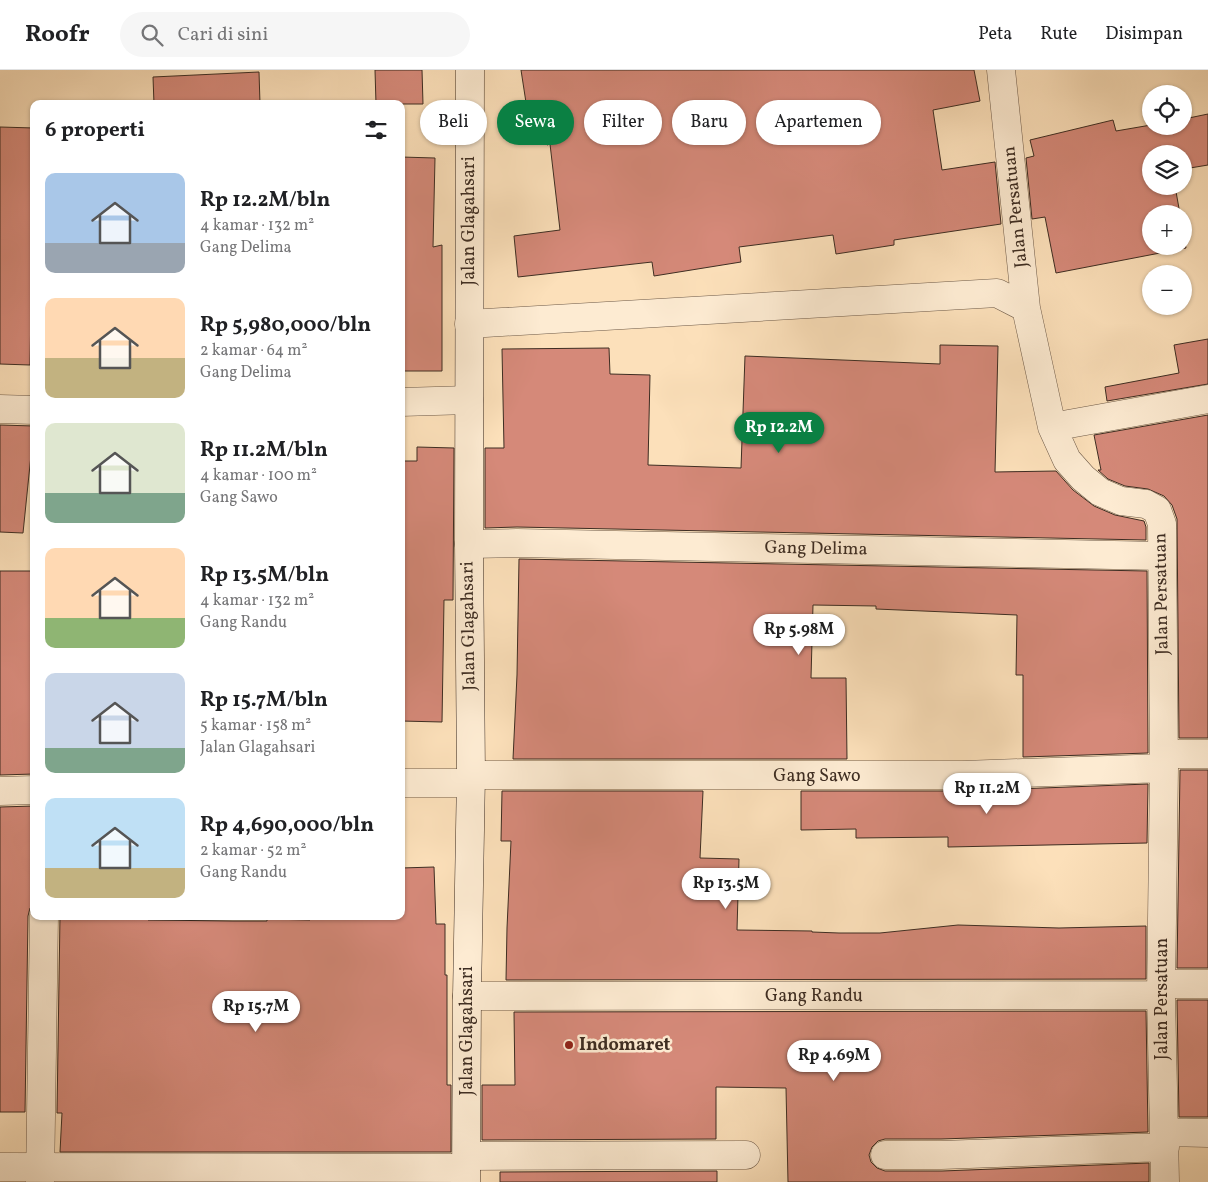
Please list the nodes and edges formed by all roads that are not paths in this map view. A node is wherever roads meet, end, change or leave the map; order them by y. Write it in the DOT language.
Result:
graph roads {
  1 [pos="470,70"];
  2 [pos="1001,70"];
  3 [pos="1026,308"];
  4 [pos="469,324"];
  5 [pos="1208,399"];
  6 [pos="469,400"];
  7 [pos="405,402"];
  8 [pos="0,409"];
  9 [pos="30,410"];
  10 [pos="1052,427"];
  11 [pos="469,544"];
  12 [pos="1162,556"];
  13 [pos="1208,754"];
  14 [pos="1164,761"];
  15 [pos="471,779"];
  16 [pos="405,783"];
  17 [pos="30,790"];
  18 [pos="0,791"];
  19 [pos="44,920"];
  20 [pos="1208,984"];
  21 [pos="1161,989"];
  22 [pos="466,996"];
  23 [pos="1208,1132"];
  24 [pos="1165,1140"];
  25 [pos="885,1154"];
  26 [pos="746,1155"];
  27 [pos="0,1167"];
  28 [pos="467,1169"];
  29 [pos="39,1174"];
  30 [pos="1164,1182"];
  1 -- 4 [label="street, Jalan Glagahsari"];
  2 -- 3 [label="street, Jalan Persatuan"];
  3 -- 4 [label="street"];
  3 -- 10 [label="street, Jalan Persatuan"];
  4 -- 6 [label="street, Jalan Glagahsari"];
  5 -- 10 [label="street"];
  6 -- 7 [label="street"];
  6 -- 11 [label="street, Jalan Glagahsari"];
  8 -- 9 [label="street"];
  10 -- 12 [label="street, Jalan Persatuan"];
  11 -- 12 [label="street, Gang Delima"];
  11 -- 15 [label="street, Jalan Glagahsari"];
  12 -- 14 [label="street, Jalan Persatuan"];
  13 -- 14 [label="street, Gang Sawo"];
  14 -- 15 [label="street, Gang Sawo"];
  14 -- 21 [label="street, Jalan Persatuan"];
  15 -- 16 [label="street, Gang Sawo"];
  15 -- 22 [label="street, Jalan Glagahsari"];
  17 -- 18 [label="street"];
  19 -- 29 [label="street"];
  20 -- 21 [label="street, Gang Randu"];
  21 -- 22 [label="street, Gang Randu"];
  21 -- 24 [label="street, Jalan Persatuan"];
  22 -- 28 [label="street, Jalan Glagahsari"];
  23 -- 24 [label="street"];
  24 -- 25 [label="street"];
  24 -- 30 [label="street, Jalan Persatuan"];
  26 -- 28 [label="street"];
  27 -- 29 [label="street"];
  28 -- 29 [label="street"];
}
